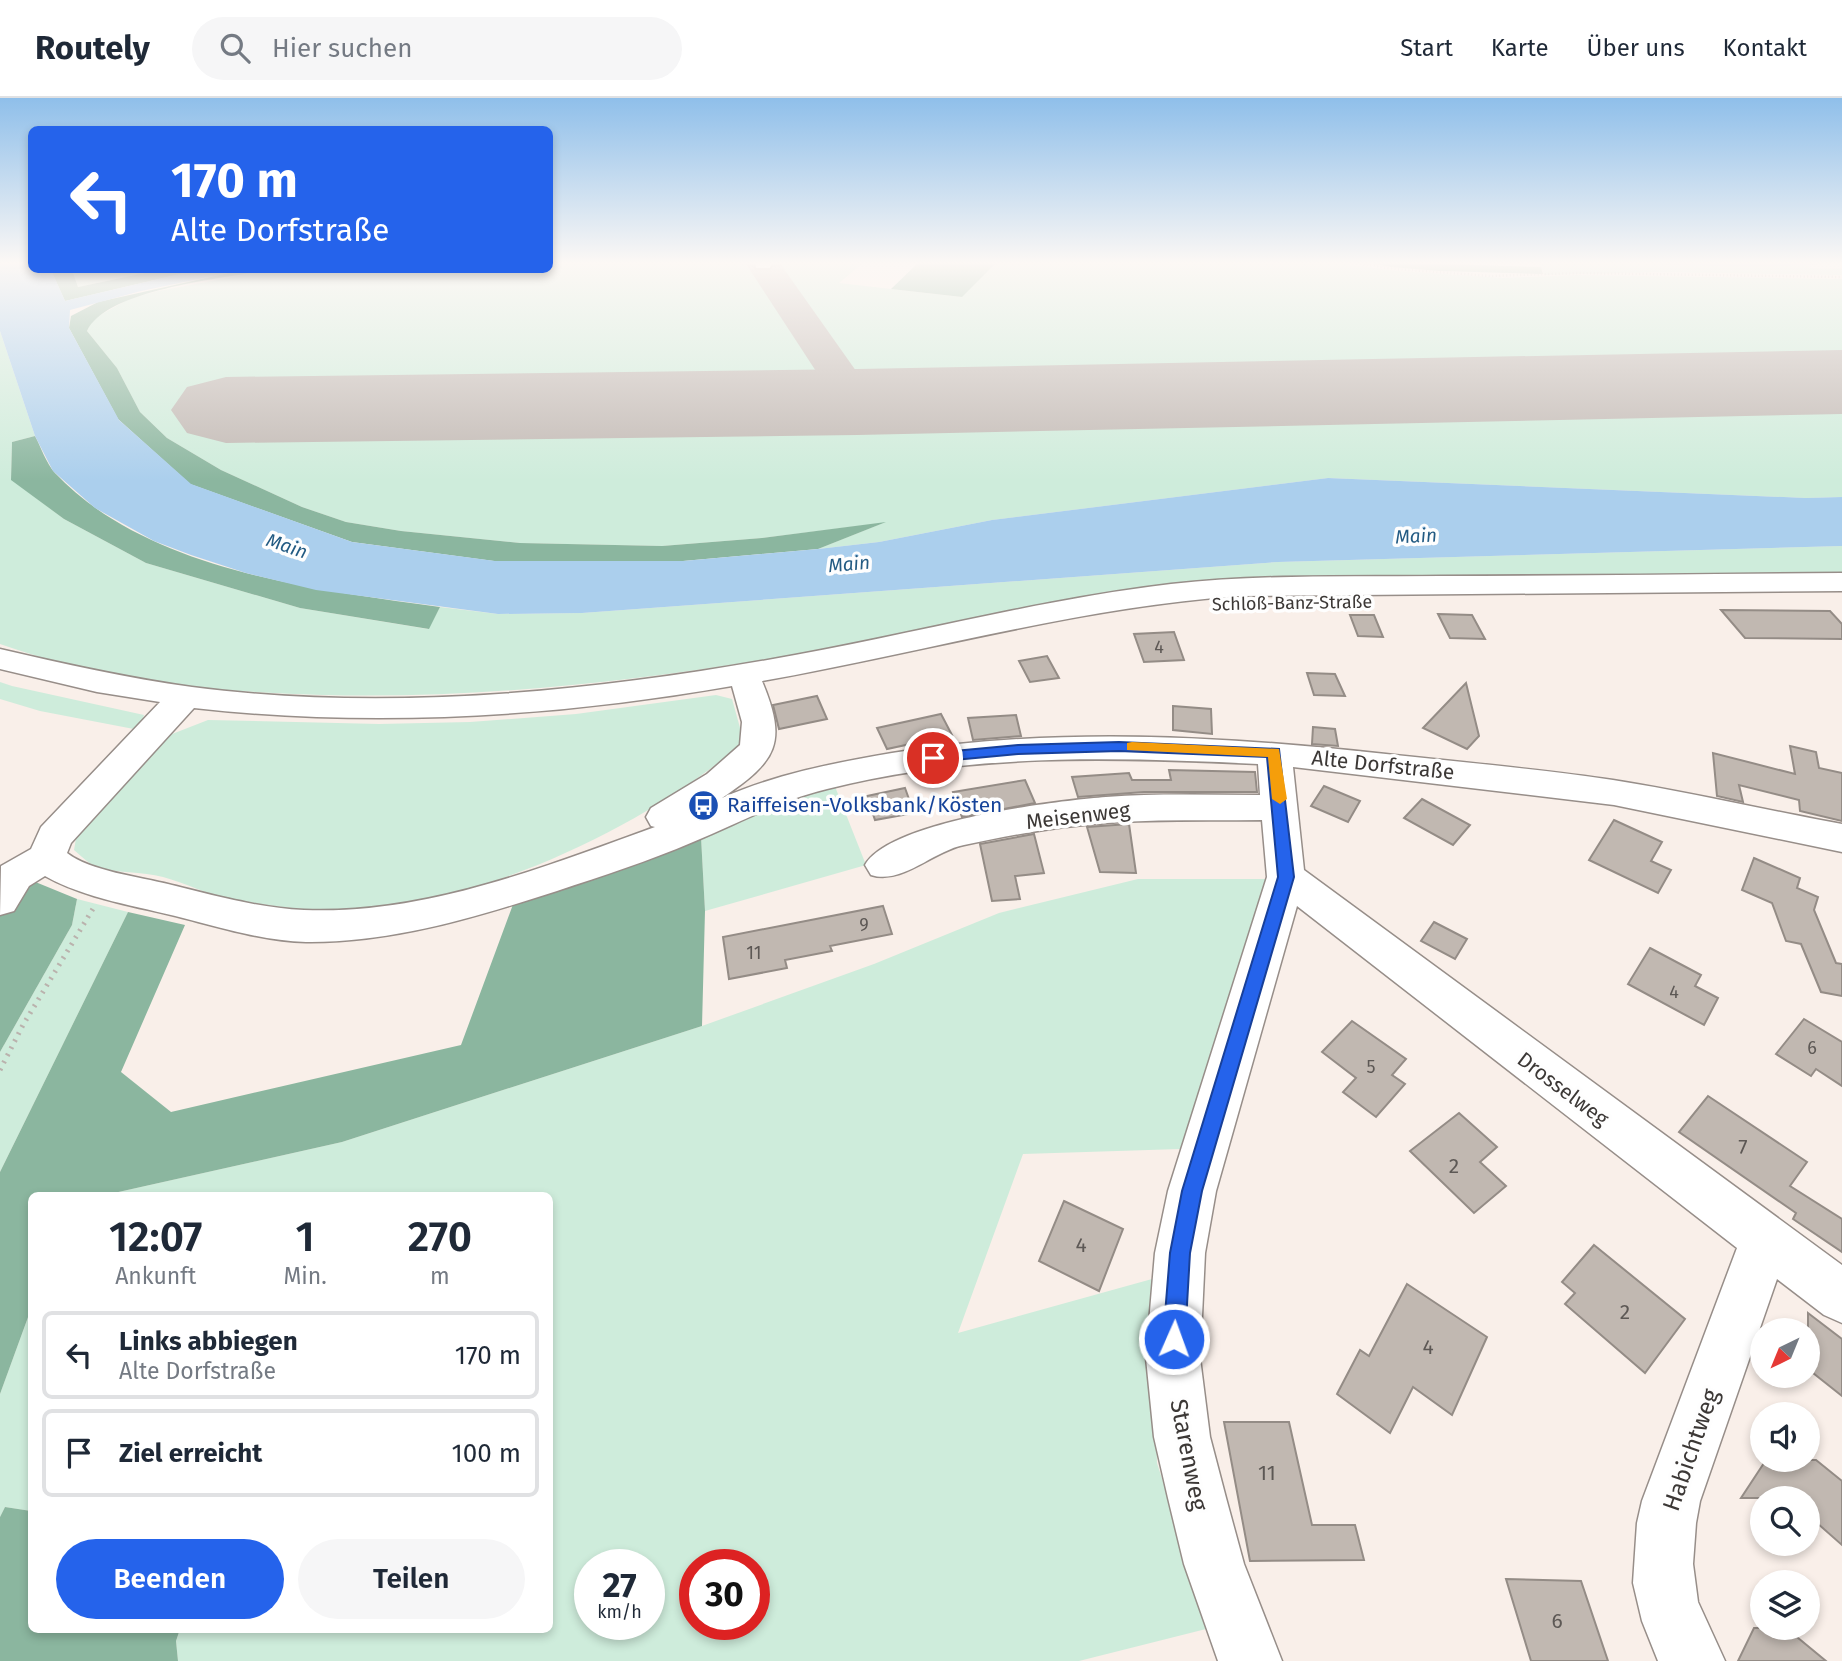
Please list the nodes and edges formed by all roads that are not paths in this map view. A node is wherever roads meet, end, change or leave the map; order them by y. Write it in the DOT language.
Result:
graph roads {
  1 [pos="1842,582"];
  2 [pos="1842,602"];
  3 [pos="0,659"];
  4 [pos="746,682"];
  5 [pos="185,698"];
  6 [pos="1274,752"];
  7 [pos="1281,807"];
  8 [pos="1838,845"];
  9 [pos="47,858"];
  10 [pos="884,865"];
  11 [pos="582,868"];
  12 [pos="1286,877"];
  13 [pos="0,900"];
  14 [pos="1765,1241"];
  15 [pos="1842,1297"];
  16 [pos="1250,1661"];
  17 [pos="1692,1661"];
  1 -- 4 [label="street"];
  2 -- 4 [label="street, Schloß-Banz-Straße"];
  3 -- 5 [label="street"];
  4 -- 5 [label="street"];
  4 -- 11 [label="street"];
  5 -- 9 [label="street"];
  6 -- 7 [label="street, Starenweg"];
  6 -- 8 [label="street, Alte Dorfstraße"];
  6 -- 11 [label="street, Alte Dorfstraße"];
  7 -- 10 [label="street, Meisenweg"];
  7 -- 12 [label="street, Starenweg"];
  9 -- 11 [label="street"];
  9 -- 13 [label="street"];
  12 -- 14 [label="street, Drosselweg"];
  12 -- 16 [label="street, Starenweg"];
  14 -- 15 [label="street, Drosselweg"];
  14 -- 17 [label="street, Habichtweg"];
}
